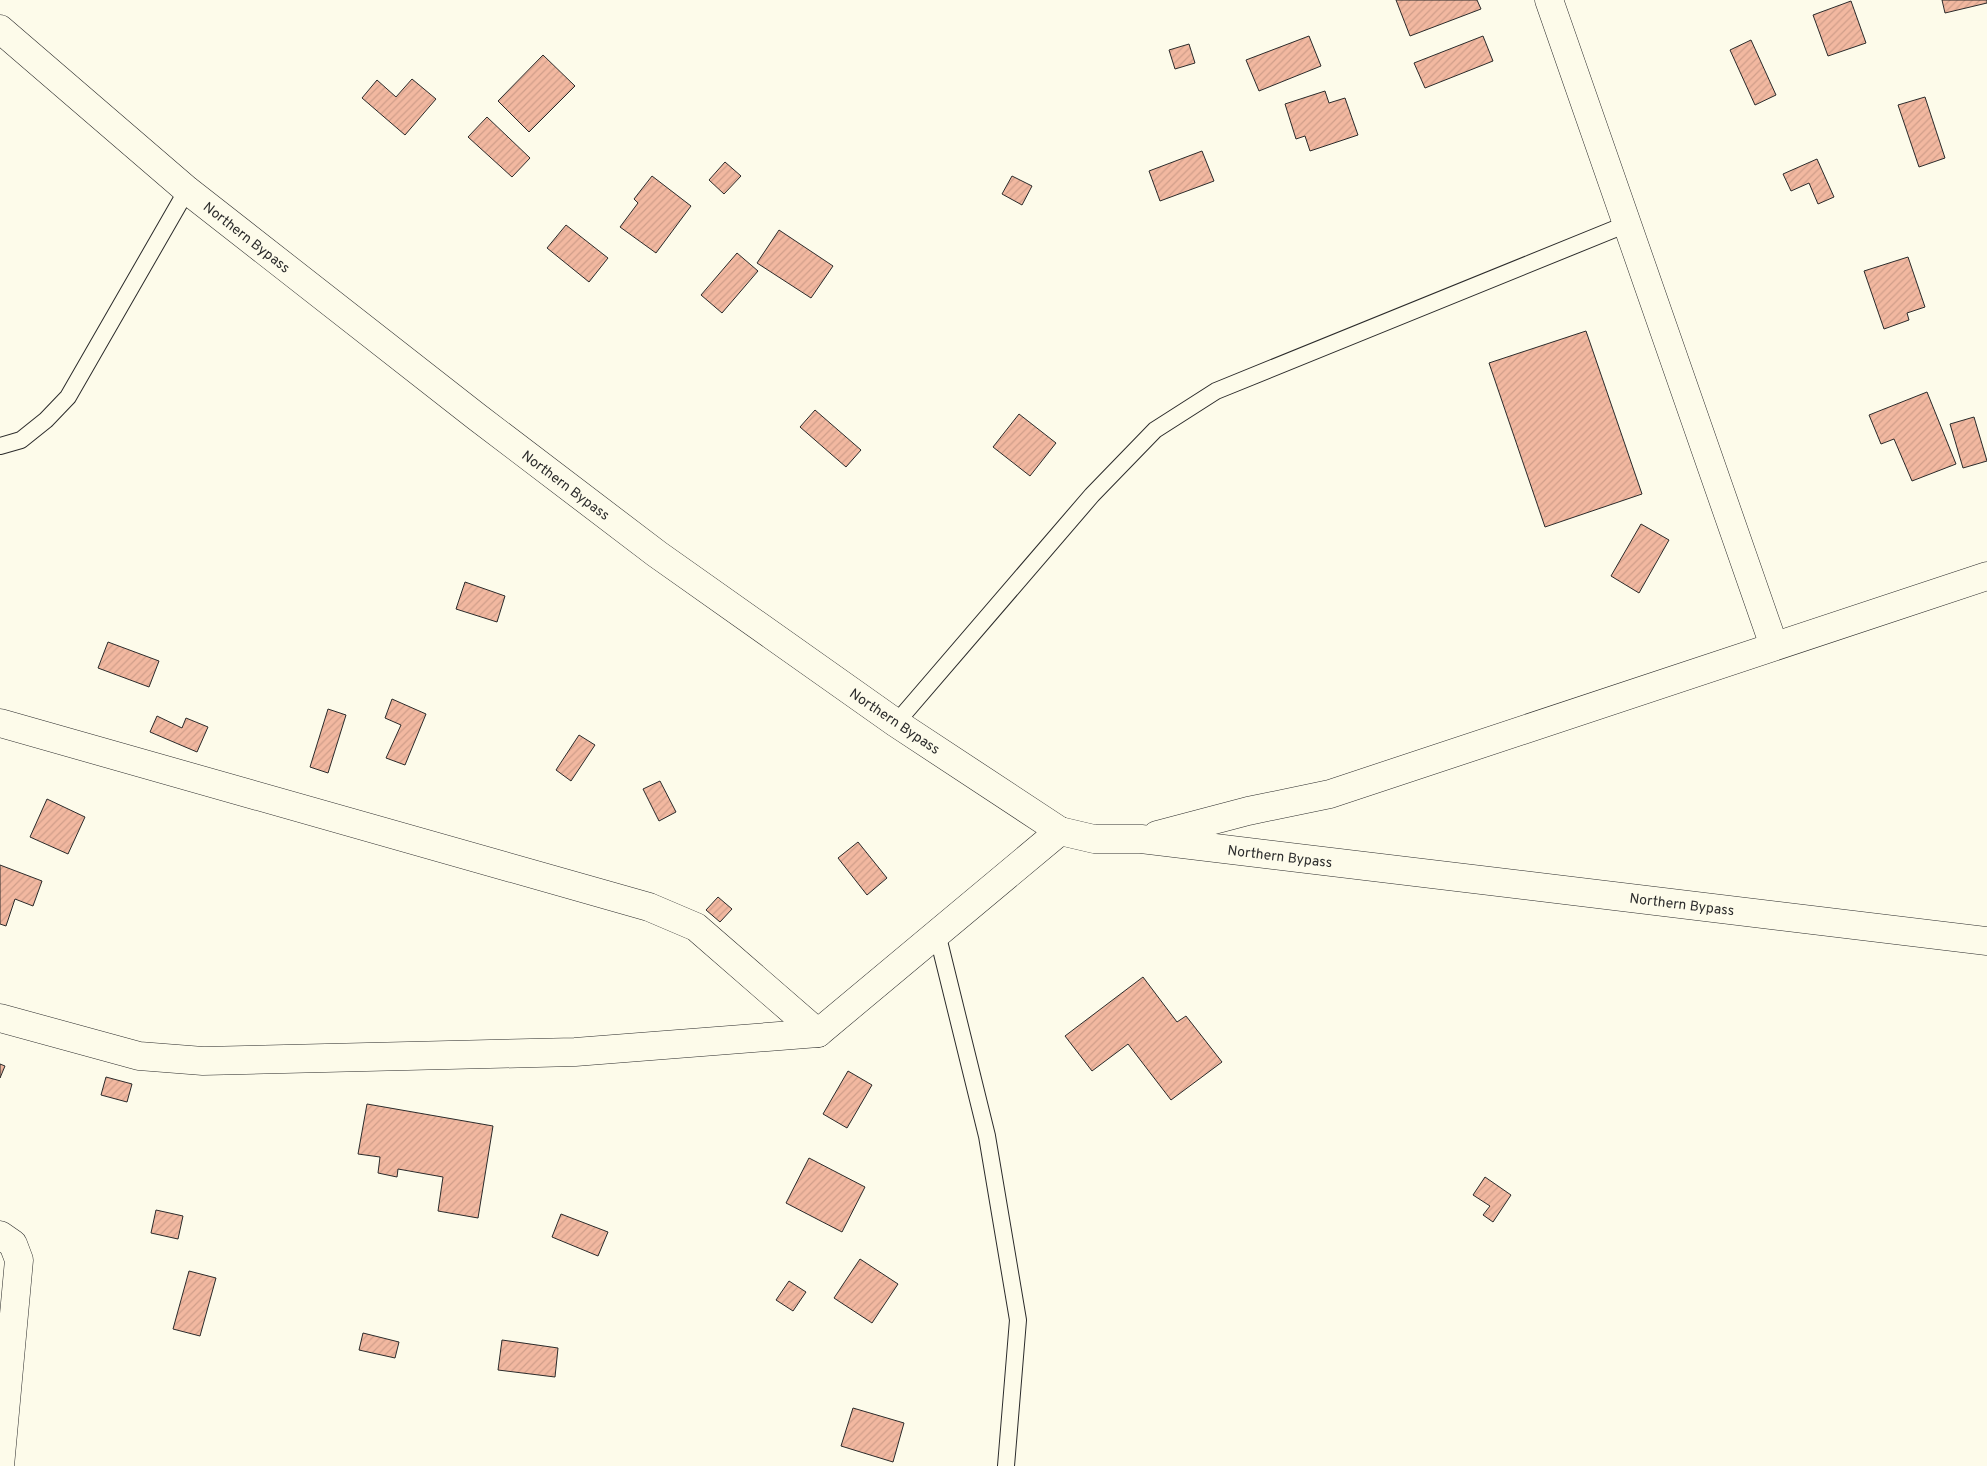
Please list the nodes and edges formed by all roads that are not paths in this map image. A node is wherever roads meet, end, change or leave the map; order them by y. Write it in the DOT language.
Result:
graph roads {
  1 [pos="1549,0"];
  2 [pos="0,29"];
  3 [pos="187,190"];
  4 [pos="1627,224"];
  5 [pos="0,446"];
  6 [pos="1987,576"];
  7 [pos="1774,646"];
  8 [pos="0,723"];
  9 [pos="896,724"];
  10 [pos="1060,831"];
  11 [pos="1141,839"];
  12 [pos="937,933"];
  13 [pos="1987,941"];
  14 [pos="0,1018"];
  15 [pos="818,1033"];
  16 [pos="0,1235"];
  17 [pos="0,1466"];
  18 [pos="1006,1466"];
  1 -- 4 [label="street"];
  2 -- 3 [label="street, Northern Bypass"];
  3 -- 5 [label="lane"];
  3 -- 9 [label="street, Northern Bypass"];
  4 -- 7 [label="street"];
  4 -- 9 [label="lane"];
  6 -- 7 [label="street"];
  7 -- 11 [label="street"];
  8 -- 15 [label="street"];
  9 -- 10 [label="street, Northern Bypass"];
  10 -- 11 [label="street, Northern Bypass"];
  10 -- 12 [label="street"];
  11 -- 13 [label="street, Northern Bypass"];
  12 -- 15 [label="street"];
  12 -- 18 [label="lane"];
  14 -- 15 [label="street"];
  16 -- 17 [label="street"];
}
